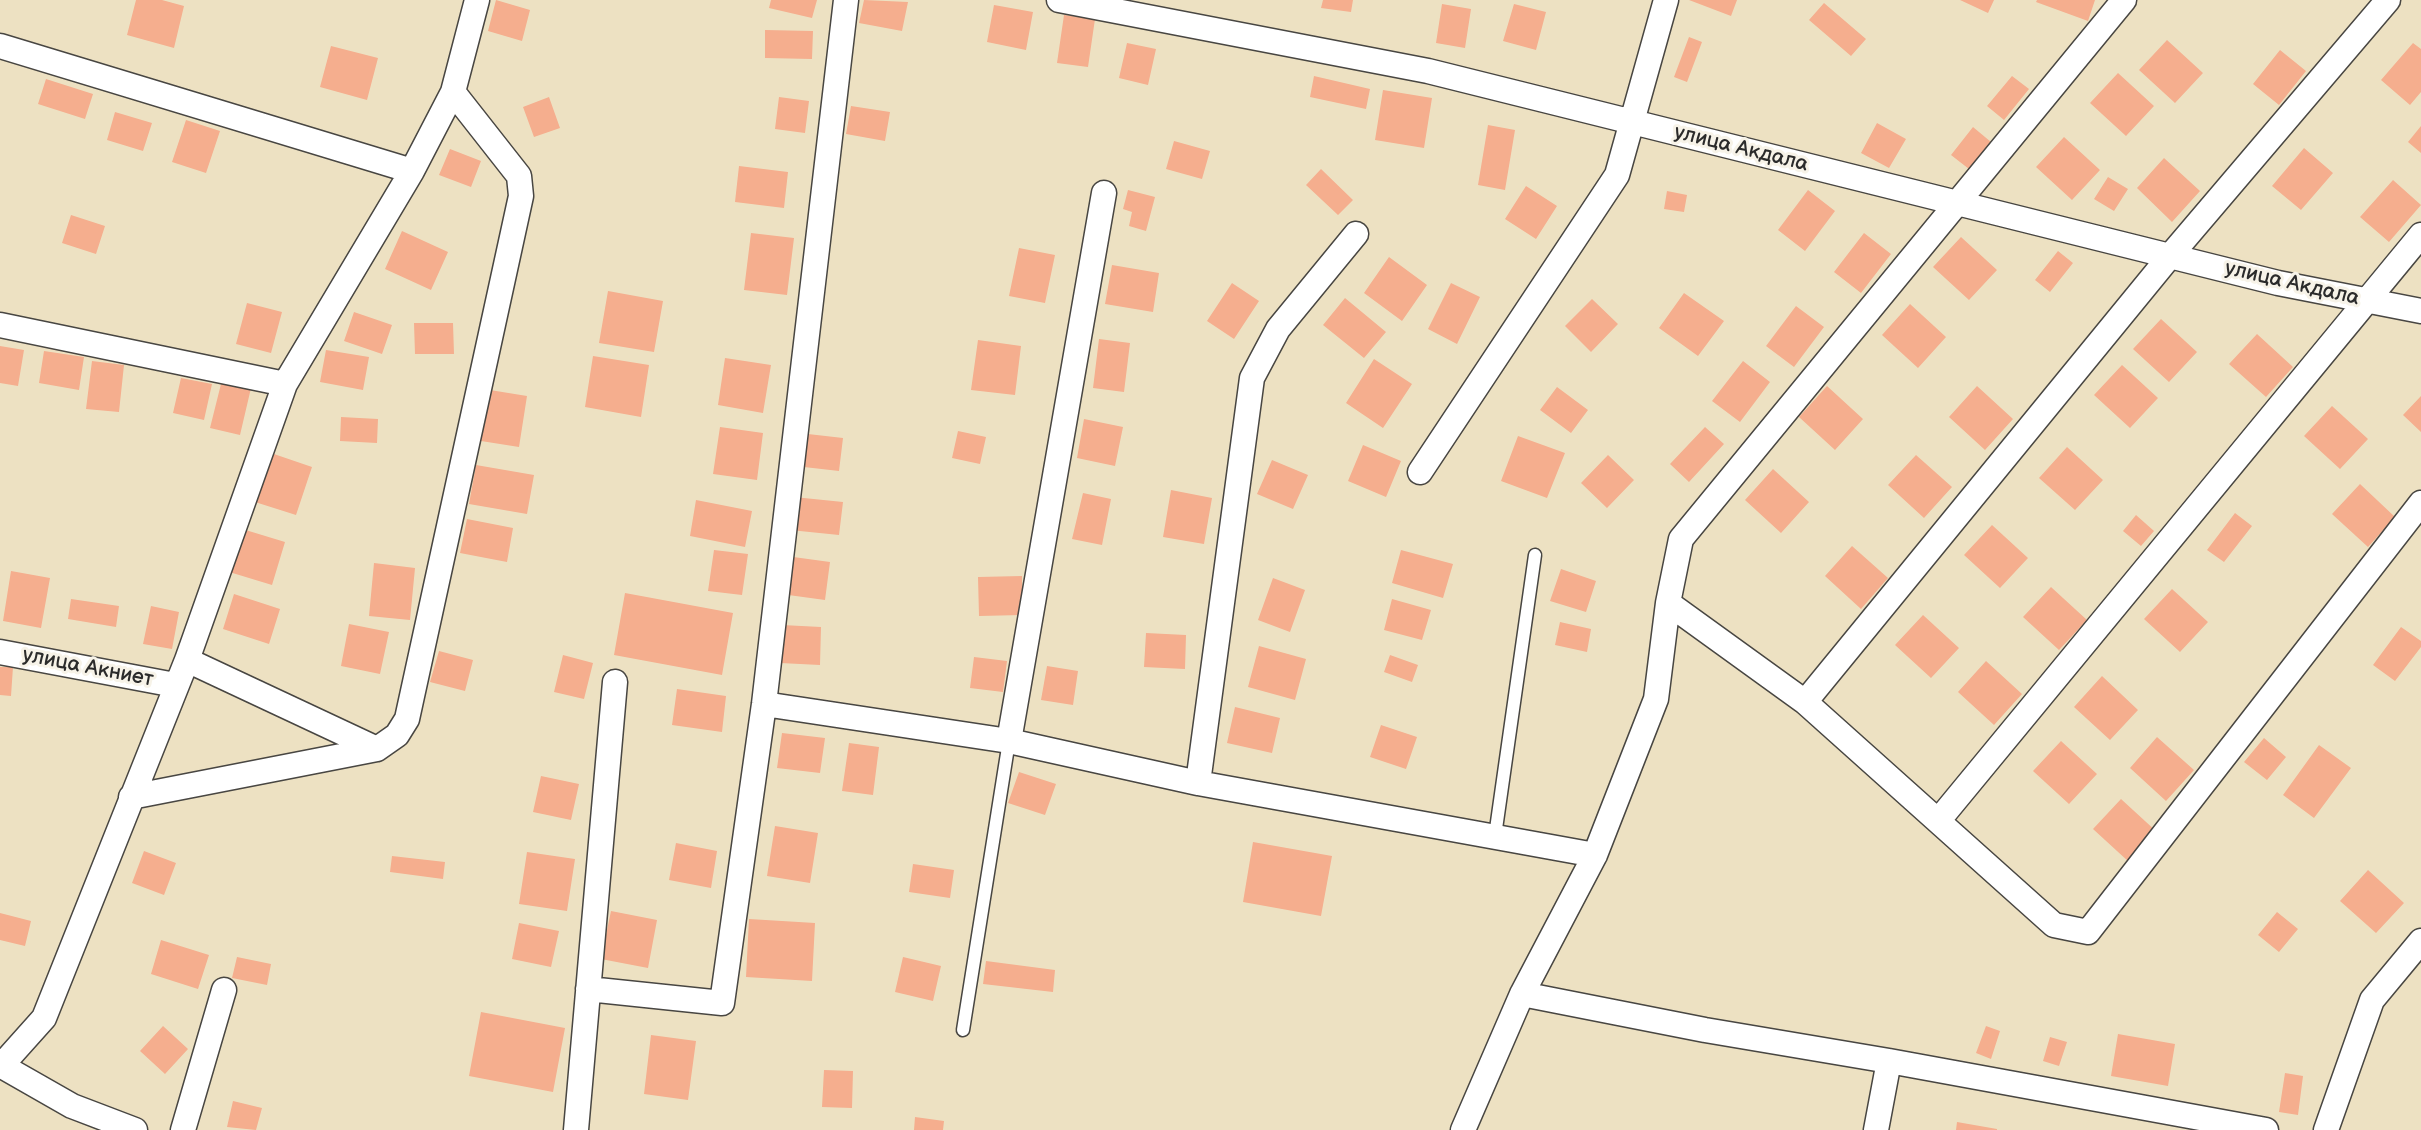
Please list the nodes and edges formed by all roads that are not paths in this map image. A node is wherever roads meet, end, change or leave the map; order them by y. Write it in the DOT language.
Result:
graph roads {
  1 [pos="477,0"];
  2 [pos="846,0"];
  3 [pos="1059,0"];
  4 [pos="1666,0"];
  5 [pos="2124,0"];
  6 [pos="2388,0"];
  7 [pos="0,46"];
  8 [pos="453,92"];
  9 [pos="1630,121"];
  10 [pos="412,171"];
  11 [pos="1104,193"];
  12 [pos="1958,203"];
  13 [pos="1356,234"];
  14 [pos="2421,235"];
  15 [pos="2170,256"];
  16 [pos="2367,301"];
  17 [pos="2421,311"];
  18 [pos="0,325"];
  19 [pos="285,384"];
  20 [pos="1420,472"];
  21 [pos="2421,503"];
  22 [pos="1535,555"];
  23 [pos="1668,603"];
  24 [pos="0,652"];
  25 [pos="187,660"];
  26 [pos="615,682"];
  27 [pos="175,685"];
  28 [pos="1805,702"];
  29 [pos="764,704"];
  30 [pos="1009,741"];
  31 [pos="377,749"];
  32 [pos="1198,783"];
  33 [pos="131,797"];
  34 [pos="1938,821"];
  35 [pos="1495,836"];
  36 [pos="1595,855"];
  37 [pos="2421,941"];
  38 [pos="588,989"];
  39 [pos="224,990"];
  40 [pos="1522,994"];
  41 [pos="963,1030"];
  42 [pos="1889,1061"];
  43 [pos="1,1065"];
  44 [pos="135,1130"];
  45 [pos="183,1130"];
  46 [pos="576,1130"];
  47 [pos="1463,1130"];
  48 [pos="1876,1130"];
  49 [pos="2266,1130"];
  50 [pos="2326,1130"];
  1 -- 8 [label="street"];
  2 -- 29 [label="street"];
  3 -- 9 [label="street, улица Акдала"];
  4 -- 9 [label="street"];
  5 -- 12 [label="street"];
  6 -- 15 [label="street"];
  7 -- 10 [label="street"];
  8 -- 10 [label="street"];
  8 -- 31 [label="street"];
  9 -- 12 [label="street, улица Акдала"];
  9 -- 20 [label="street"];
  10 -- 19 [label="street"];
  11 -- 30 [label="street"];
  12 -- 15 [label="street, улица Акдала"];
  12 -- 23 [label="street"];
  13 -- 32 [label="street"];
  14 -- 16 [label="street"];
  15 -- 16 [label="street, улица Акдала"];
  15 -- 28 [label="street"];
  16 -- 17 [label="street, улица Акдала"];
  16 -- 34 [label="street"];
  18 -- 19 [label="street"];
  19 -- 25 [label="street"];
  21 -- 34 [label="street"];
  22 -- 35 [label="lane"];
  23 -- 28 [label="street"];
  23 -- 36 [label="street"];
  24 -- 27 [label="street, улица Акниет"];
  25 -- 27 [label="street"];
  25 -- 31 [label="street"];
  26 -- 38 [label="street"];
  27 -- 33 [label="street"];
  28 -- 34 [label="street"];
  29 -- 30 [label="street"];
  29 -- 38 [label="street"];
  30 -- 32 [label="street"];
  30 -- 41 [label="lane"];
  31 -- 33 [label="street"];
  32 -- 35 [label="street"];
  33 -- 43 [label="street"];
  35 -- 36 [label="street"];
  36 -- 40 [label="street"];
  37 -- 50 [label="street"];
  38 -- 46 [label="street"];
  39 -- 45 [label="street"];
  40 -- 42 [label="street"];
  40 -- 47 [label="street"];
  42 -- 48 [label="street"];
  42 -- 49 [label="street"];
  43 -- 44 [label="street"];
}
